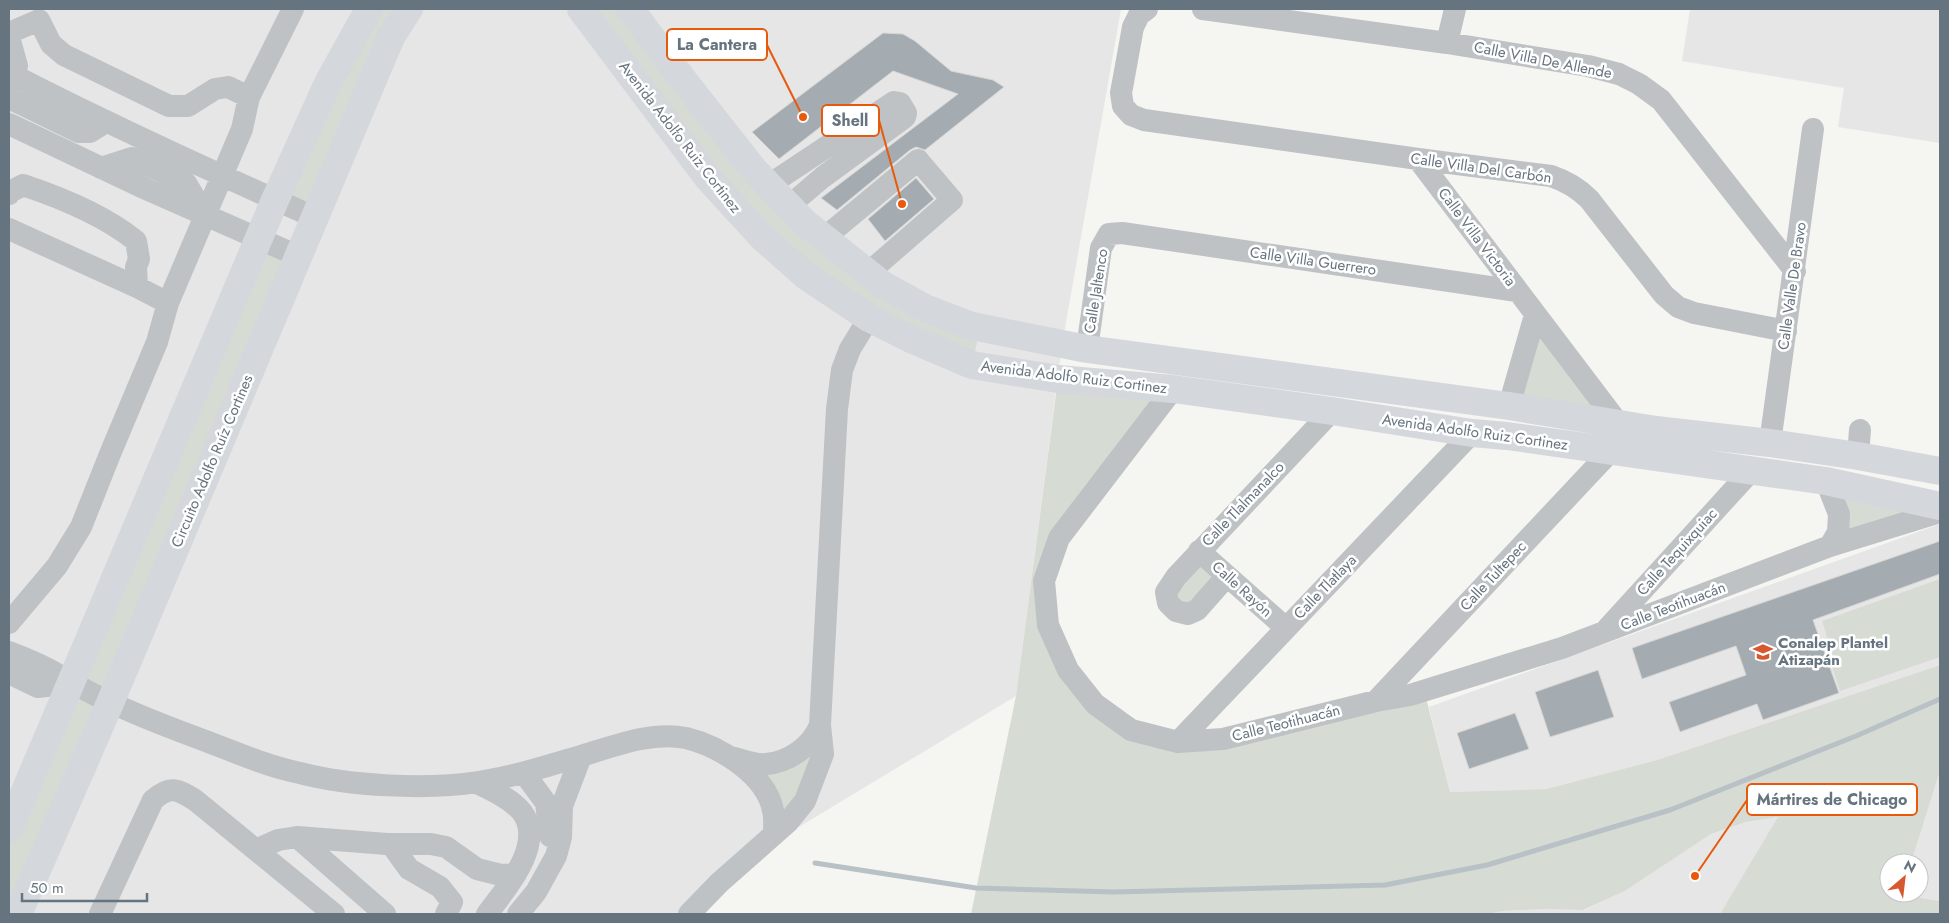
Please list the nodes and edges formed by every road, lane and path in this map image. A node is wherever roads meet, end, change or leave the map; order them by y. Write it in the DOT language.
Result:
graph roads {
  1 [pos="293,9"];
  2 [pos="369,9"];
  3 [pos="408,9"];
  4 [pos="421,9"];
  5 [pos="630,9"];
  6 [pos="1147,9"];
  7 [pos="1203,9"];
  8 [pos="1455,9"];
  9 [pos="580,11"];
  10 [pos="9,33"];
  11 [pos="9,37"];
  12 [pos="391,37"];
  13 [pos="1447,43"];
  14 [pos="10,82"];
  15 [pos="250,96"];
  16 [pos="9,98"];
  17 [pos="106,122"];
  18 [pos="9,124"];
  19 [pos="1813,129"];
  20 [pos="1418,160"];
  21 [pos="769,185"];
  22 [pos="9,194"];
  23 [pos="275,200"];
  24 [pos="789,206"];
  25 [pos="314,217"];
  26 [pos="9,229"];
  27 [pos="1109,234"];
  28 [pos="824,238"];
  29 [pos="259,239"];
  30 [pos="298,256"];
  31 [pos="1794,270"];
  32 [pos="868,272"];
  33 [pos="137,287"];
  34 [pos="1517,290"];
  35 [pos="168,303"];
  36 [pos="925,308"];
  37 [pos="1535,315"];
  38 [pos="869,318"];
  39 [pos="972,326"];
  40 [pos="1786,331"];
  41 [pos="910,340"];
  42 [pos="1087,349"];
  43 [pos="962,362"];
  44 [pos="1173,389"];
  45 [pos="1509,406"];
  46 [pos="1332,411"];
  47 [pos="1618,423"];
  48 [pos="1656,430"];
  49 [pos="1472,433"];
  50 [pos="1770,443"];
  51 [pos="1704,450"];
  52 [pos="1610,452"];
  53 [pos="1651,457"];
  54 [pos="1751,470"];
  55 [pos="1940,471"];
  56 [pos="1826,482"];
  57 [pos="1940,487"];
  58 [pos="1934,500"];
  59 [pos="1940,512"];
  60 [pos="1830,546"];
  61 [pos="1199,551"];
  62 [pos="1227,576"];
  63 [pos="16,601"];
  64 [pos="9,623"];
  65 [pos="1286,628"];
  66 [pos="1604,632"];
  67 [pos="9,640"];
  68 [pos="9,652"];
  69 [pos="9,662"];
  70 [pos="9,674"];
  71 [pos="71,683"];
  72 [pos="1376,701"];
  73 [pos="110,703"];
  74 [pos="820,726"];
  75 [pos="1178,742"];
  76 [pos="727,755"];
  77 [pos="581,756"];
  78 [pos="524,773"];
  79 [pos="477,782"];
  80 [pos="9,829"];
  81 [pos="774,833"];
  82 [pos="297,837"];
  83 [pos="391,844"];
  84 [pos="256,850"];
  85 [pos="516,874"];
  86 [pos="18,914"];
  87 [pos="100,914"];
  88 [pos="334,914"];
  89 [pos="385,914"];
  90 [pos="446,914"];
  91 [pos="486,914"];
  92 [pos="503,914"];
  93 [pos="518,914"];
  94 [pos="689,914"];
  1 -- 15 [label="street"];
  2 -- 23 [label="main road"];
  3 -- 12 [label="main road, Circuito Adolfo Ruíz Cortines"];
  4 -- 12 [label="main road"];
  5 -- 21 [label="main road, Avenida Adolfo Ruiz Cortinez"];
  6 -- 20 [label="street, Calle Villa Del Carbón"];
  7 -- 13 [label="street, Calle Villa De Allende"];
  8 -- 13 [label="street"];
  9 -- 38 [label="main road, Avenida Adolfo Ruiz Cortinez"];
  10 -- 15 [label="street"];
  11 -- 14 [label="street"];
  12 -- 25 [label="main road, Circuito Adolfo Ruíz Cortines"];
  13 -- 31 [label="street, Calle Villa De Allende"];
  14 -- 17 [label="street"];
  15 -- 35 [label="street"];
  16 -- 17 [label="street"];
  17 -- 23 [label="street"];
  18 -- 29 [label="street"];
  19 -- 31 [label="street, Calle Valle De Bravo"];
  20 -- 34 [label="street, Calle Villa Victoria"];
  20 -- 40 [label="street, Calle Villa Del Carbón"];
  21 -- 24 [label="main road, Avenida Adolfo Ruiz Cortinez"];
  21 -- 24 [label="street"];
  22 -- 33 [label="street"];
  23 -- 25 [label="street"];
  23 -- 29 [label="main road"];
  24 -- 28 [label="main road, Avenida Adolfo Ruiz Cortinez"];
  25 -- 30 [label="main road, Circuito Adolfo Ruíz Cortines"];
  26 -- 33 [label="street"];
  27 -- 34 [label="street, Calle Villa Guerrero"];
  27 -- 42 [label="street, Calle Jaltenco"];
  28 -- 32 [label="main road, Avenida Adolfo Ruiz Cortinez"];
  28 -- 32 [label="street"];
  29 -- 30 [label="street"];
  29 -- 71 [label="main road"];
  30 -- 73 [label="main road, Circuito Adolfo Ruíz Cortines"];
  31 -- 40 [label="street, Calle Valle De Bravo"];
  32 -- 36 [label="main road, Avenida Adolfo Ruiz Cortinez"];
  33 -- 35 [label="street"];
  34 -- 37 [label="street, Calle Villa Victoria"];
  35 -- 63 [label="street"];
  36 -- 39 [label="main road, Avenida Adolfo Ruiz Cortinez"];
  36 -- 41 [label="main road"];
  37 -- 45 [label="street"];
  37 -- 47 [label="street, Calle Villa Victoria"];
  38 -- 41 [label="main road, Avenida Adolfo Ruiz Cortinez"];
  38 -- 74 [label="street"];
  39 -- 42 [label="main road, Avenida Adolfo Ruiz Cortinez"];
  39 -- 43 [label="main road"];
  40 -- 50 [label="street, Calle Valle De Bravo"];
  41 -- 43 [label="main road, Avenida Adolfo Ruiz Cortinez"];
  42 -- 45 [label="main road, Avenida Adolfo Ruiz Cortinez"];
  43 -- 44 [label="main road, Avenida Adolfo Ruiz Cortinez"];
  44 -- 46 [label="main road, Avenida Adolfo Ruiz Cortinez"];
  44 -- 75 [label="street, Calle Teotihuacán"];
  45 -- 47 [label="main road, Avenida Adolfo Ruiz Cortinez"];
  46 -- 49 [label="main road, Avenida Adolfo Ruiz Cortinez"];
  46 -- 61 [label="street, Calle Tlalmanalco"];
  47 -- 48 [label="main road, Avenida Adolfo Ruiz Cortinez"];
  48 -- 50 [label="main road, Avenida Adolfo Ruiz Cortinez"];
  48 -- 51 [label="main road, Avenida Adolfo Ruiz Cortinez"];
  49 -- 52 [label="main road, Avenida Adolfo Ruiz Cortinez"];
  49 -- 65 [label="street, Calle Tlatlaya"];
  50 -- 55 [label="main road, Avenida Adolfo Ruiz Cortinez"];
  51 -- 53 [label="main road, Avenida Adolfo Ruiz Cortinez"];
  51 -- 57 [label="main road, Avenida Adolfo Ruiz Cortinez"];
  51 -- 58 [label="main road, Avenida Adolfo Ruiz Cortinez"];
  52 -- 53 [label="main road, Avenida Adolfo Ruiz Cortinez"];
  52 -- 72 [label="street, Calle Tultepec"];
  53 -- 54 [label="main road, Avenida Adolfo Ruiz Cortinez"];
  54 -- 56 [label="main road, Avenida Adolfo Ruiz Cortinez"];
  54 -- 66 [label="street, Calle Tequixquiac"];
  56 -- 58 [label="main road, Avenida Adolfo Ruiz Cortinez"];
  56 -- 60 [label="street"];
  59 -- 60 [label="street, Calle Teotihuacán"];
  60 -- 66 [label="street, Calle Teotihuacán"];
  61 -- 62 [label="street, Calle Rayón"];
  61 -- 62 [label="street, Calle Tlalmanalco"];
  62 -- 65 [label="street, Calle Rayón"];
  63 -- 64 [label="street"];
  65 -- 75 [label="street, Calle Tlatlaya"];
  66 -- 72 [label="street, Calle Teotihuacán"];
  67 -- 71 [label="street"];
  68 -- 71 [label="street"];
  69 -- 71 [label="street"];
  70 -- 71 [label="street"];
  71 -- 73 [label="street"];
  71 -- 80 [label="main road"];
  72 -- 75 [label="street, Calle Teotihuacán"];
  73 -- 79 [label="street"];
  73 -- 86 [label="main road, Circuito Adolfo Ruíz Cortines"];
  74 -- 76 [label="street"];
  74 -- 81 [label="street"];
  76 -- 77 [label="street"];
  76 -- 81 [label="street"];
  77 -- 78 [label="street"];
  77 -- 93 [label="street"];
  78 -- 79 [label="street"];
  78 -- 92 [label="street"];
  79 -- 85 [label="street"];
  81 -- 94 [label="street"];
  82 -- 83 [label="street"];
  82 -- 84 [label="street"];
  82 -- 89 [label="street"];
  83 -- 85 [label="street"];
  83 -- 90 [label="street"];
  84 -- 87 [label="street"];
  84 -- 88 [label="street"];
  85 -- 91 [label="street"];
}
